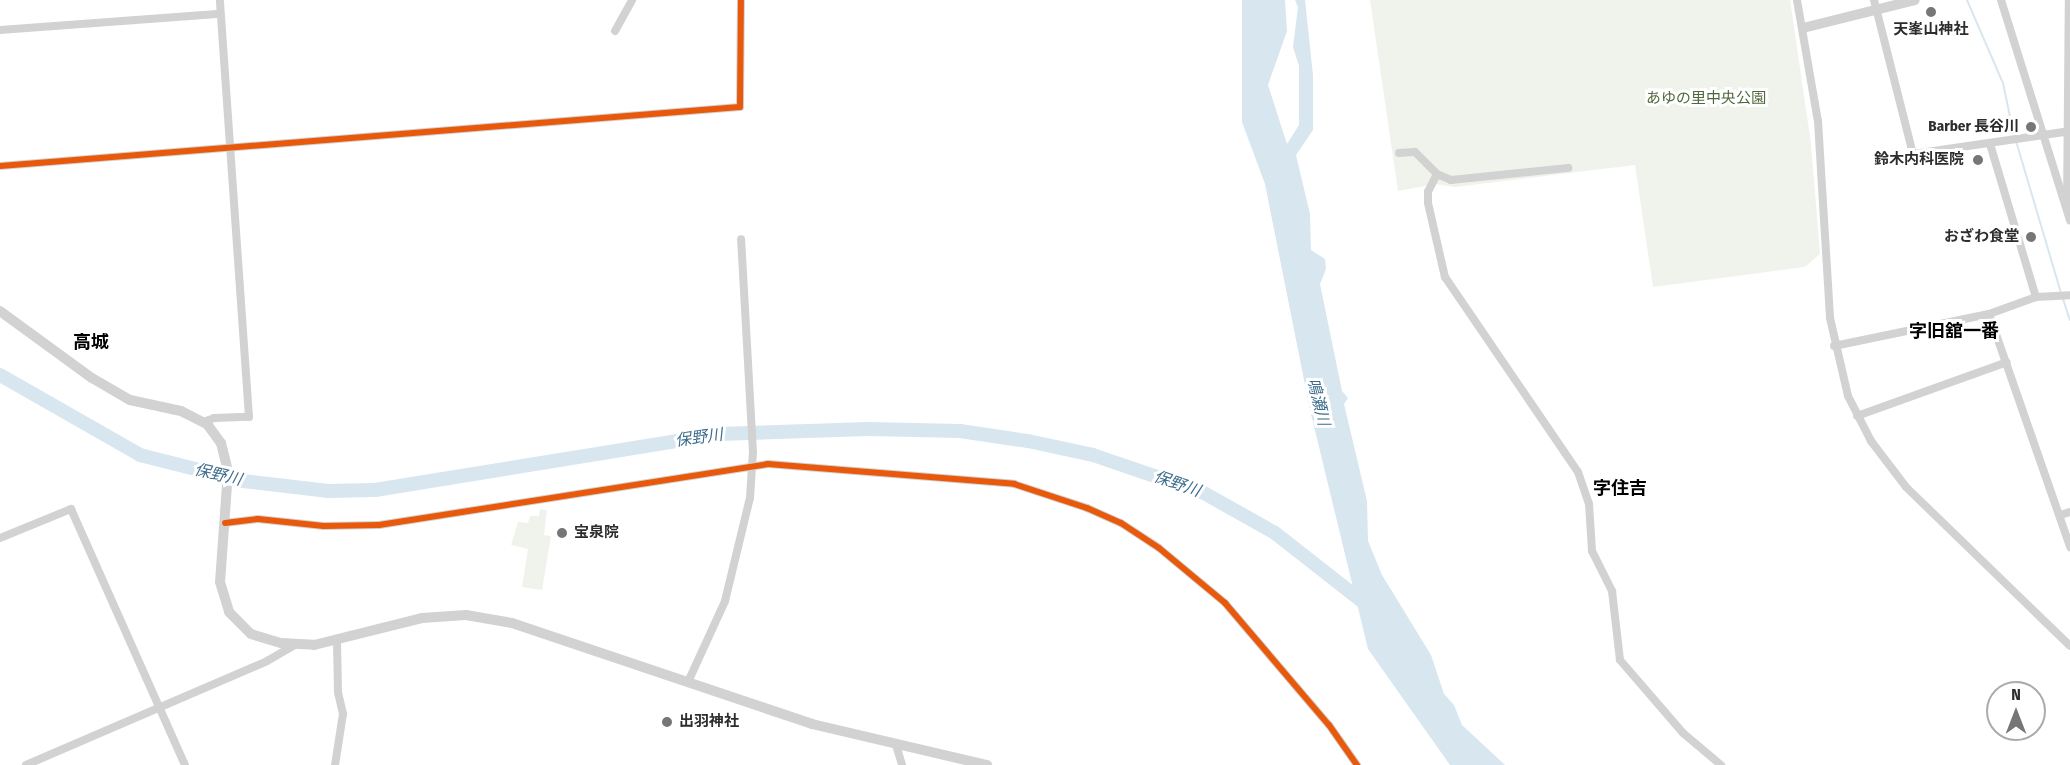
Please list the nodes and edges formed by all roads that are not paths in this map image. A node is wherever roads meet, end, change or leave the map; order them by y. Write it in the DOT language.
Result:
graph roads {
  1 [pos="220,0"];
  2 [pos="632,0"];
  3 [pos="741,0"];
  4 [pos="1797,0"];
  5 [pos="1915,0"];
  6 [pos="2001,0"];
  7 [pos="2069,0"];
  8 [pos="1875,4"];
  9 [pos="220,14"];
  10 [pos="1803,28"];
  11 [pos="0,30"];
  12 [pos="615,31"];
  13 [pos="2069,131"];
  14 [pos="2042,135"];
  15 [pos="1990,144"];
  16 [pos="230,147"];
  17 [pos="1399,153"];
  18 [pos="0,166"];
  19 [pos="1568,168"];
  20 [pos="1437,174"];
  21 [pos="2067,210"];
  22 [pos="2070,220"];
  23 [pos="741,240"];
  24 [pos="2067,295"];
  25 [pos="2036,297"];
  26 [pos="0,311"];
  27 [pos="1989,314"];
  28 [pos="1834,346"];
  29 [pos="2007,362"];
  30 [pos="1857,416"];
  31 [pos="204,422"];
  32 [pos="752,466"];
  33 [pos="2070,512"];
  34 [pos="2060,515"];
  35 [pos="225,523"];
  36 [pos="0,538"];
  37 [pos="2070,547"];
  38 [pos="337,639"];
  39 [pos="296,644"];
  40 [pos="2070,646"];
  41 [pos="688,682"];
  42 [pos="160,707"];
  43 [pos="896,746"];
  44 [pos="26,765"];
  45 [pos="184,765"];
  46 [pos="335,765"];
  47 [pos="902,765"];
  48 [pos="987,765"];
  49 [pos="1357,765"];
  50 [pos="1721,765"];
  1 -- 9 [label="street"];
  2 -- 12 [label="street"];
  3 -- 16 [label="street"];
  4 -- 10 [label="street"];
  5 -- 8 [label="street"];
  6 -- 14 [label="street"];
  7 -- 13 [label="street"];
  8 -- 10 [label="street"];
  8 -- 15 [label="street"];
  9 -- 11 [label="street"];
  9 -- 16 [label="street"];
  10 -- 28 [label="street"];
  13 -- 14 [label="street"];
  13 -- 21 [label="street"];
  14 -- 15 [label="street"];
  14 -- 21 [label="street"];
  15 -- 25 [label="street"];
  16 -- 18 [label="street"];
  16 -- 31 [label="street"];
  17 -- 20 [label="street"];
  19 -- 20 [label="street"];
  20 -- 50 [label="street"];
  21 -- 22 [label="street"];
  23 -- 32 [label="street"];
  24 -- 25 [label="street"];
  25 -- 27 [label="street"];
  26 -- 31 [label="street"];
  27 -- 28 [label="street"];
  27 -- 29 [label="street"];
  28 -- 30 [label="street"];
  29 -- 30 [label="street"];
  29 -- 34 [label="street"];
  30 -- 40 [label="street"];
  31 -- 35 [label="street"];
  32 -- 35 [label="street"];
  32 -- 41 [label="street"];
  32 -- 49 [label="street"];
  33 -- 34 [label="street"];
  34 -- 37 [label="street"];
  35 -- 39 [label="street"];
  36 -- 42 [label="street"];
  38 -- 39 [label="street"];
  38 -- 41 [label="street"];
  38 -- 46 [label="street"];
  39 -- 42 [label="street"];
  41 -- 43 [label="street"];
  42 -- 44 [label="street"];
  42 -- 45 [label="street"];
  43 -- 47 [label="street"];
  43 -- 48 [label="street"];
}
